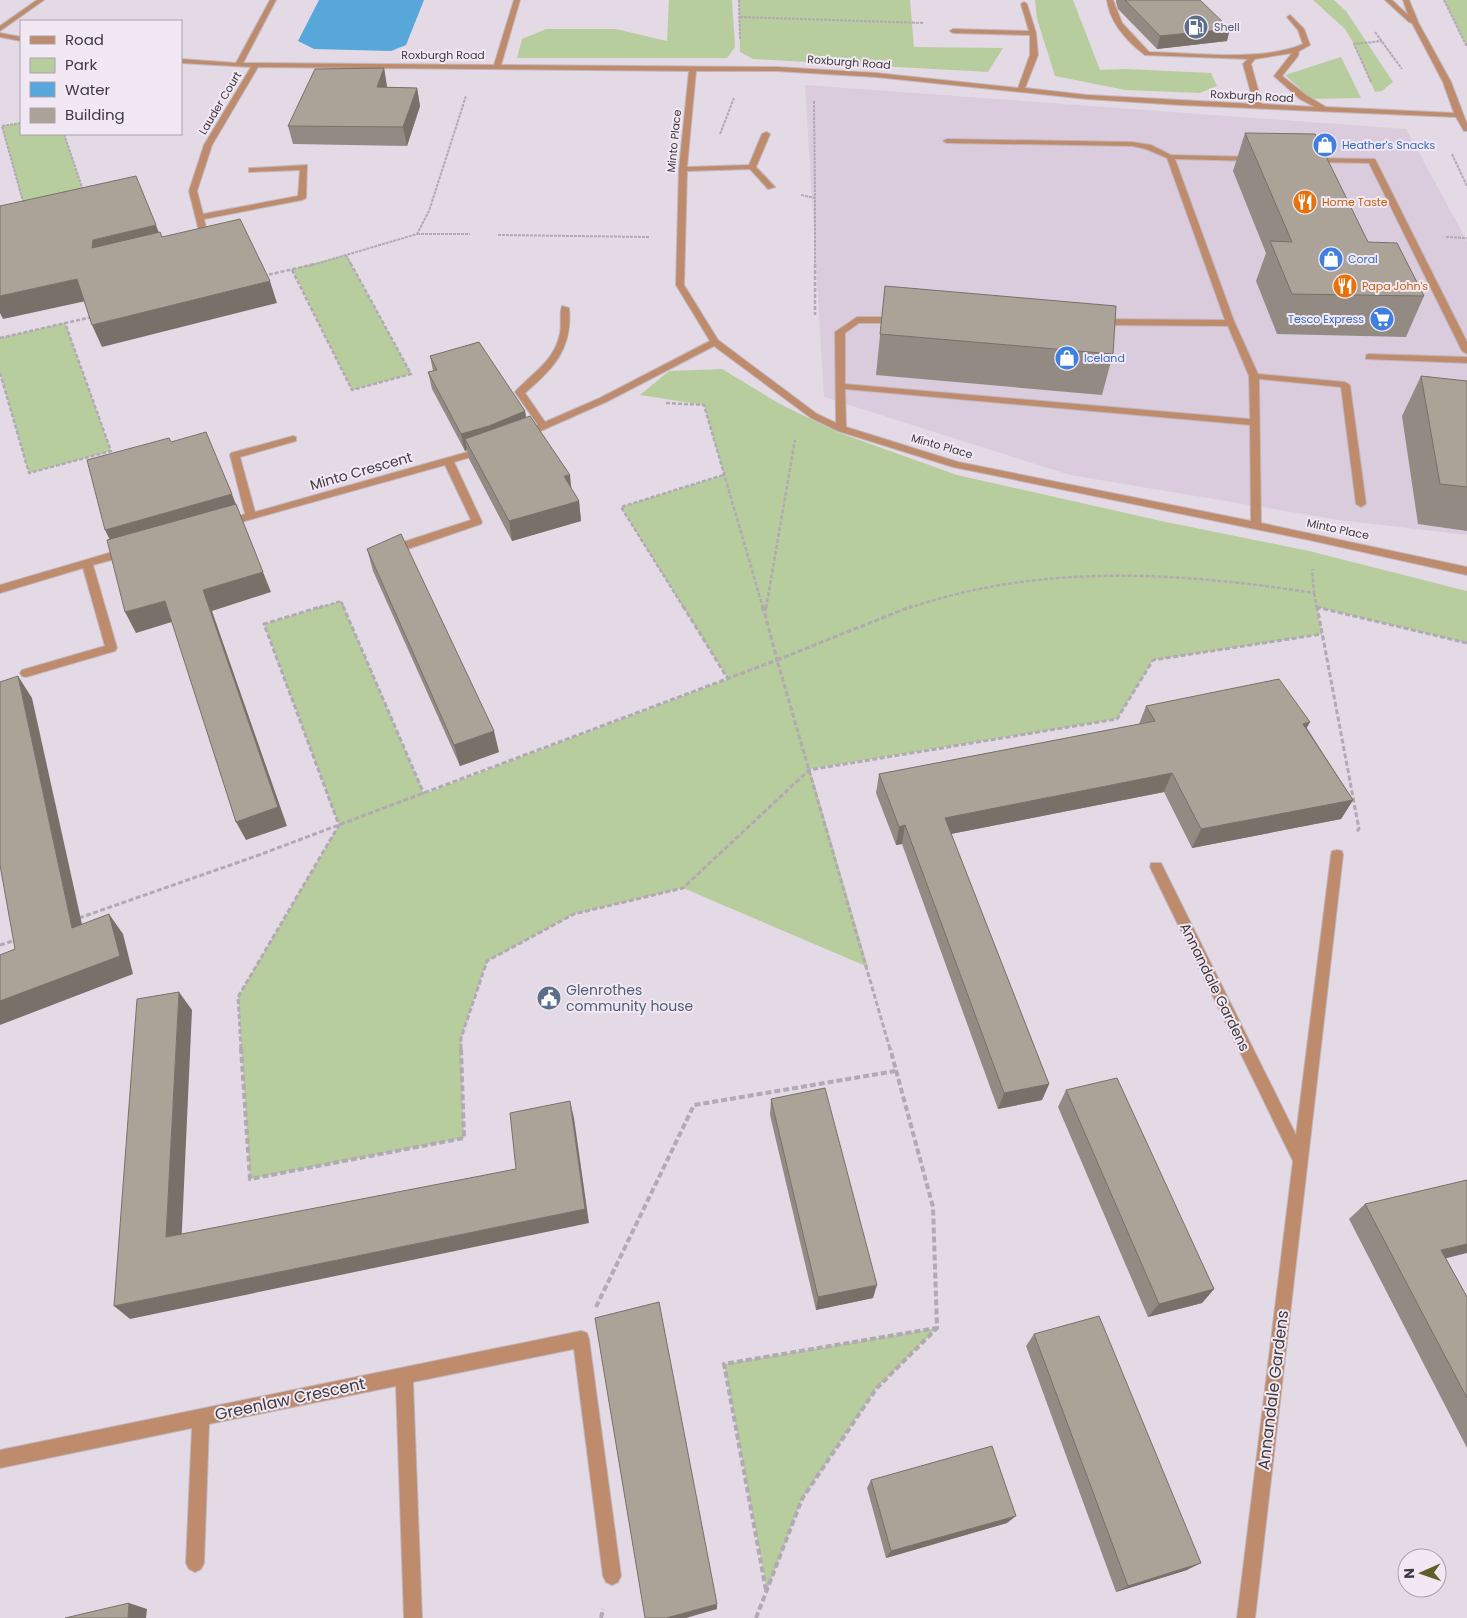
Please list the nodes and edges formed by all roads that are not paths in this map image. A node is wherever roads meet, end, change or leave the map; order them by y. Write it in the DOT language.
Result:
graph roads {
  1 [pos="41,0"];
  2 [pos="273,0"];
  3 [pos="516,0"];
  4 [pos="1110,0"];
  5 [pos="1388,0"];
  6 [pos="1406,0"];
  7 [pos="1024,4"];
  8 [pos="1290,17"];
  9 [pos="1413,23"];
  10 [pos="0,29"];
  11 [pos="953,31"];
  12 [pos="1033,33"];
  13 [pos="0,35"];
  14 [pos="20,40"];
  15 [pos="1296,50"];
  16 [pos="1253,57"];
  17 [pos="182,60"];
  18 [pos="238,65"];
  19 [pos="256,65"];
  20 [pos="497,67"];
  21 [pos="693,68"];
  22 [pos="1020,89"];
  23 [pos="1259,107"];
  24 [pos="1327,110"];
  25 [pos="1456,115"];
  26 [pos="1467,129"];
  27 [pos="766,134"];
  28 [pos="947,142"];
  29 [pos="1170,157"];
  30 [pos="1261,159"];
  31 [pos="1301,159"];
  32 [pos="752,167"];
  33 [pos="682,168"];
  34 [pos="252,170"];
  35 [pos="771,187"];
  36 [pos="199,218"];
  37 [pos="200,241"];
  38 [pos="565,308"];
  39 [pos="906,320"];
  40 [pos="1094,322"];
  41 [pos="1232,323"];
  42 [pos="715,342"];
  43 [pos="1467,352"];
  44 [pos="1369,357"];
  45 [pos="1467,360"];
  46 [pos="1254,376"];
  47 [pos="839,386"];
  48 [pos="1256,423"];
  49 [pos="543,426"];
  50 [pos="841,429"];
  51 [pos="293,439"];
  52 [pos="511,440"];
  53 [pos="496,448"];
  54 [pos="448,461"];
  55 [pos="1361,504"];
  56 [pos="251,516"];
  57 [pos="1256,525"];
  58 [pos="214,527"];
  59 [pos="401,547"];
  60 [pos="132,550"];
  61 [pos="87,564"];
  62 [pos="1467,571"];
  63 [pos="0,589"];
  64 [pos="26,673"];
  65 [pos="1337,855"];
  66 [pos="1156,867"];
  67 [pos="1301,1161"];
  68 [pos="404,1376"];
  69 [pos="201,1417"];
  70 [pos="0,1459"];
  71 [pos="195,1563"];
  72 [pos="612,1576"];
  73 [pos="413,1618"];
  74 [pos="1246,1618"];
  1 -- 10 [label="street"];
  2 -- 18 [label="street"];
  3 -- 20 [label="street"];
  4 -- 16 [label="street"];
  5 -- 9 [label="street"];
  6 -- 9 [label="street"];
  7 -- 12 [label="street"];
  8 -- 15 [label="street"];
  9 -- 25 [label="street"];
  11 -- 12 [label="street"];
  12 -- 22 [label="street"];
  13 -- 14 [label="street"];
  15 -- 16 [label="street"];
  15 -- 24 [label="street"];
  16 -- 23 [label="street"];
  17 -- 18 [label="street, Roxburgh Road"];
  18 -- 19 [label="street, Roxburgh Road"];
  19 -- 20 [label="street, Roxburgh Road"];
  19 -- 36 [label="street, Lauder Court"];
  20 -- 21 [label="street, Roxburgh Road"];
  21 -- 22 [label="street, Roxburgh Road"];
  21 -- 33 [label="street, Minto Place"];
  22 -- 23 [label="street, Roxburgh Road"];
  23 -- 24 [label="street, Roxburgh Road"];
  24 -- 25 [label="street, Roxburgh Road"];
  25 -- 26 [label="street"];
  27 -- 32 [label="street"];
  28 -- 29 [label="street"];
  29 -- 30 [label="street"];
  29 -- 41 [label="street"];
  31 -- 43 [label="street"];
  32 -- 33 [label="street"];
  32 -- 35 [label="street"];
  33 -- 42 [label="street, Minto Place"];
  34 -- 36 [label="street"];
  36 -- 37 [label="street, Lauder Court"];
  38 -- 49 [label="street"];
  39 -- 47 [label="street"];
  40 -- 41 [label="street"];
  41 -- 46 [label="street"];
  42 -- 49 [label="street"];
  42 -- 50 [label="street, Minto Place"];
  44 -- 45 [label="street"];
  46 -- 48 [label="street"];
  46 -- 55 [label="street"];
  47 -- 48 [label="street"];
  47 -- 50 [label="street"];
  48 -- 57 [label="street"];
  49 -- 52 [label="street"];
  50 -- 57 [label="street, Minto Place"];
  51 -- 56 [label="street"];
  53 -- 54 [label="street, Minto Crescent"];
  54 -- 56 [label="street, Minto Crescent"];
  54 -- 59 [label="street"];
  56 -- 58 [label="street, Minto Crescent"];
  57 -- 62 [label="street, Minto Place"];
  60 -- 61 [label="street"];
  61 -- 63 [label="street"];
  61 -- 64 [label="street"];
  65 -- 67 [label="street, Annandale Gardens"];
  66 -- 67 [label="street, Annandale Gardens"];
  67 -- 74 [label="street, Annandale Gardens"];
  68 -- 69 [label="street, Greenlaw Crescent"];
  68 -- 72 [label="street, Greenlaw Crescent"];
  68 -- 73 [label="street"];
  69 -- 70 [label="street, Greenlaw Crescent"];
  69 -- 71 [label="street"];
}
